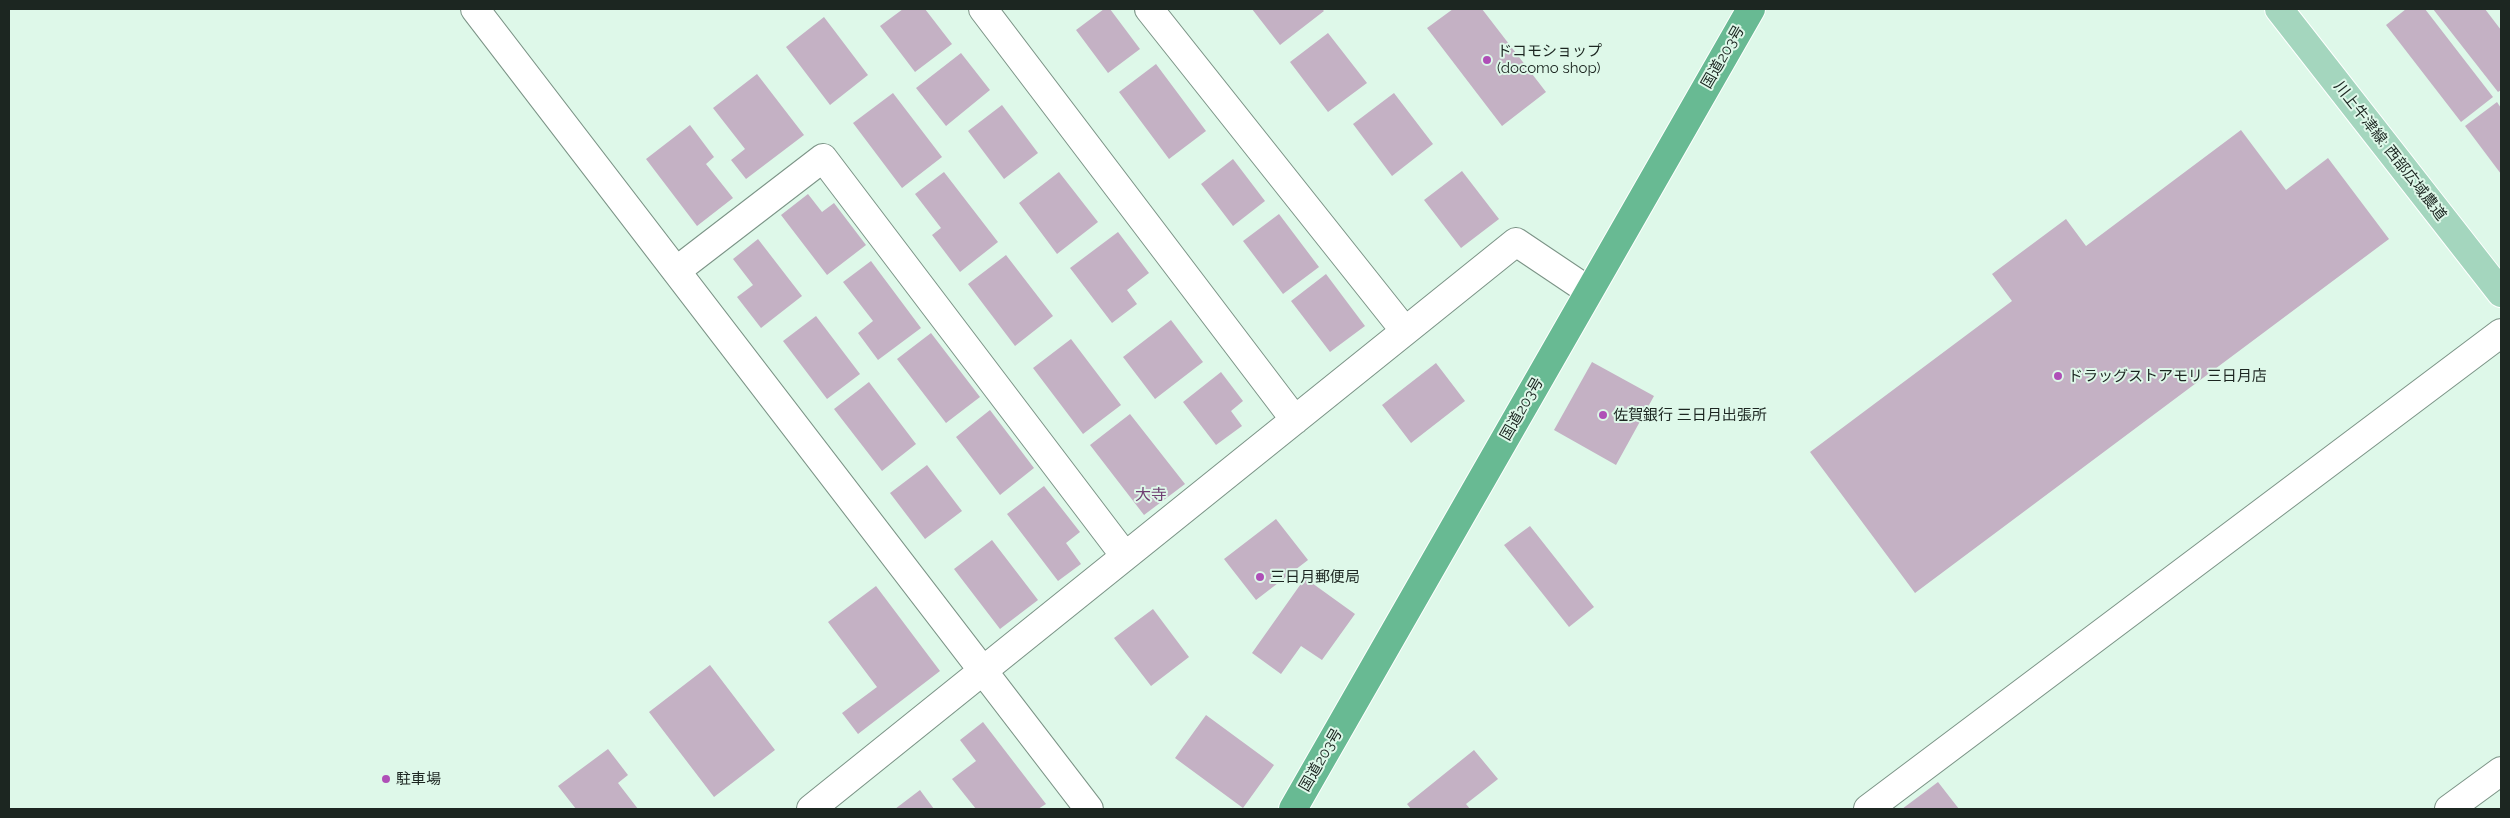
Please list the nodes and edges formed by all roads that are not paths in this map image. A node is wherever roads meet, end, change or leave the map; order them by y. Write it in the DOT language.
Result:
graph roads {
  1 [pos="475,9"];
  2 [pos="983,9"];
  3 [pos="1149,9"];
  4 [pos="1751,9"];
  5 [pos="2279,9"];
  6 [pos="676,271"];
  7 [pos="1589,291"];
  8 [pos="2501,293"];
  9 [pos="1406,331"];
  10 [pos="2501,333"];
  11 [pos="1295,420"];
  12 [pos="1125,556"];
  13 [pos="982,670"];
  14 [pos="2501,771"];
  15 [pos="811,809"];
  16 [pos="1089,809"];
  17 [pos="1293,809"];
  18 [pos="1868,809"];
  19 [pos="2449,809"];
  1 -- 6 [label="street"];
  2 -- 11 [label="street"];
  3 -- 9 [label="street"];
  4 -- 7 [label="highway, 国道203号"];
  5 -- 8 [label="main road, 川上牛津線; 西部広域農道"];
  6 -- 12 [label="street"];
  6 -- 13 [label="street"];
  7 -- 9 [label="street"];
  7 -- 17 [label="highway, 国道203号"];
  9 -- 11 [label="street"];
  10 -- 18 [label="street"];
  11 -- 12 [label="street"];
  12 -- 13 [label="street"];
  13 -- 15 [label="street"];
  13 -- 16 [label="street"];
  14 -- 19 [label="street"];
}
